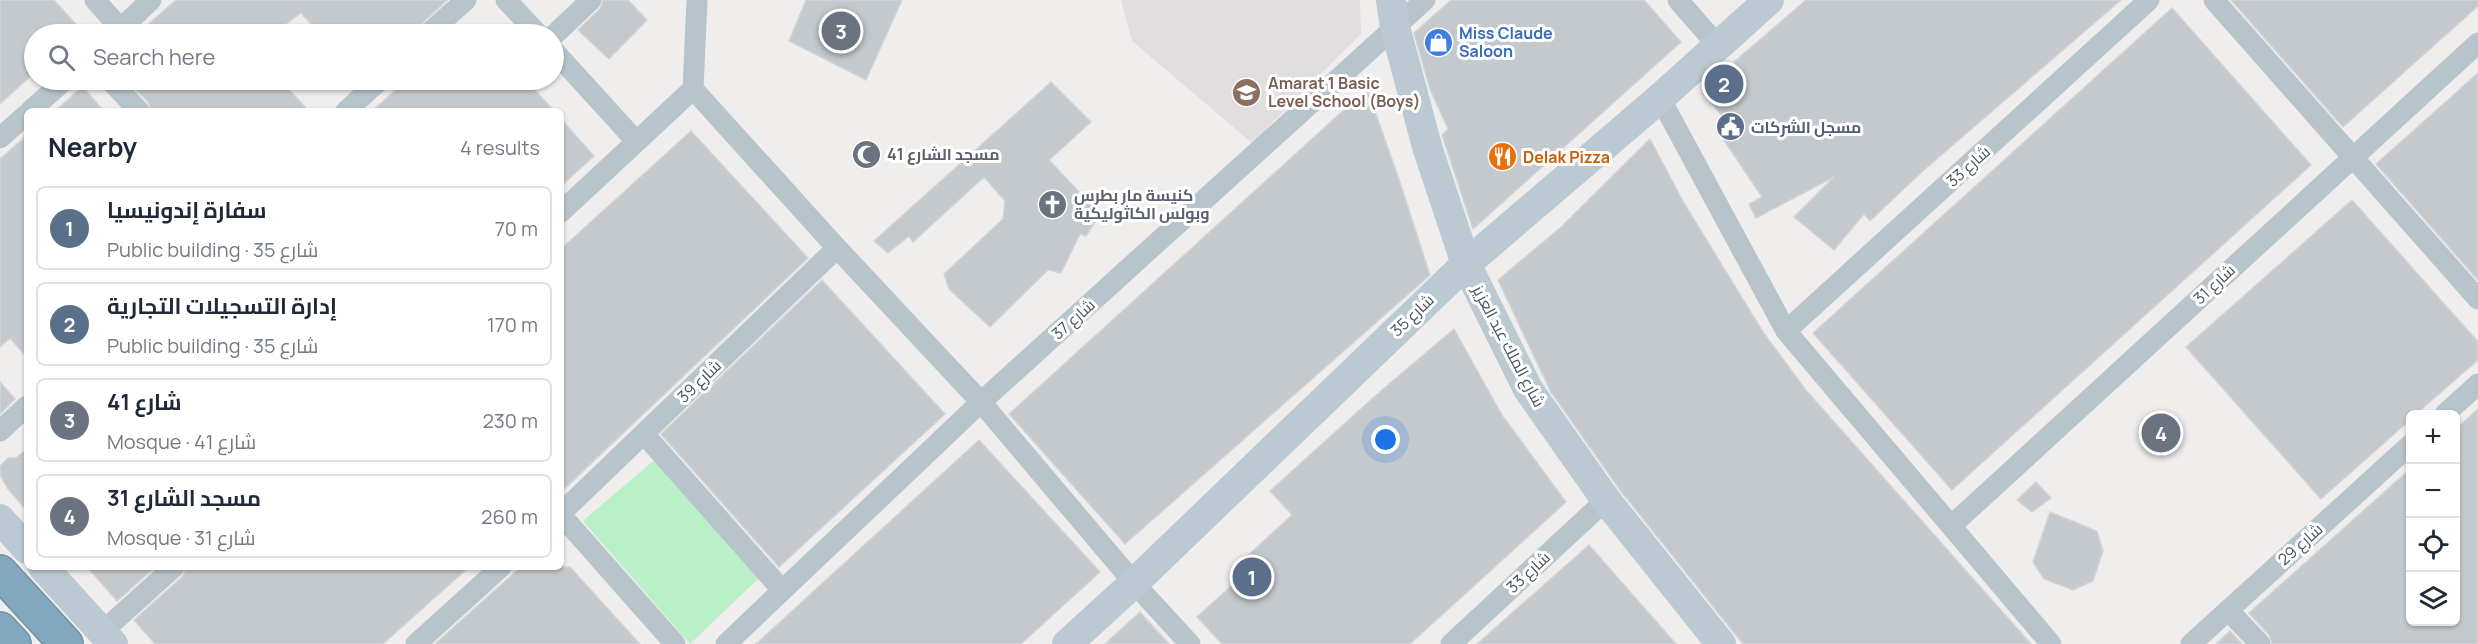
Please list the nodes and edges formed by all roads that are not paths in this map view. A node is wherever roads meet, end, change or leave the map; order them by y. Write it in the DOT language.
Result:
graph roads {
  1 [pos="95,0"];
  2 [pos="151,0"];
  3 [pos="466,0"];
  4 [pos="506,0"];
  5 [pos="591,0"];
  6 [pos="697,0"];
  7 [pos="1425,0"];
  8 [pos="1678,0"];
  9 [pos="1769,0"];
  10 [pos="2150,0"];
  11 [pos="2214,0"];
  12 [pos="1393,13"];
  13 [pos="112,24"];
  14 [pos="126,24"];
  15 [pos="439,24"];
  16 [pos="529,24"];
  17 [pos="564,26"];
  18 [pos="2478,44"];
  19 [pos="1718,46"];
  20 [pos="564,62"];
  21 [pos="693,89"];
  22 [pos="54,90"];
  23 [pos="119,90"];
  24 [pos="369,90"];
  25 [pos="1660,98"];
  26 [pos="34,108"];
  27 [pos="136,108"];
  28 [pos="349,108"];
  29 [pos="24,116"];
  30 [pos="0,138"];
  31 [pos="636,141"];
  32 [pos="2352,158"];
  33 [pos="564,209"];
  34 [pos="837,248"];
  35 [pos="1466,264"];
  36 [pos="2478,299"];
  37 [pos="1786,331"];
  38 [pos="2478,384"];
  39 [pos="981,402"];
  40 [pos="24,409"];
  41 [pos="2449,410"];
  42 [pos="0,430"];
  43 [pos="644,434"];
  44 [pos="2406,449"];
  45 [pos="1606,500"];
  46 [pos="564,511"];
  47 [pos="564,517"];
  48 [pos="0,519"];
  49 [pos="1951,526"];
  50 [pos="24,546"];
  51 [pos="46,570"];
  52 [pos="171,570"];
  53 [pos="498,570"];
  54 [pos="0,572"];
  55 [pos="1134,583"];
  56 [pos="782,590"];
  57 [pos="2228,610"];
  58 [pos="0,629"];
  59 [pos="107,638"];
  60 [pos="14,644"];
  61 [pos="66,644"];
  62 [pos="416,644"];
  63 [pos="675,644"];
  64 [pos="726,644"];
  65 [pos="1067,644"];
  66 [pos="1190,644"];
  67 [pos="1451,644"];
  68 [pos="1722,644"];
  69 [pos="2051,644"];
  70 [pos="2191,644"];
  71 [pos="2260,644"];
  1 -- 13 [label="street"];
  2 -- 14 [label="street"];
  3 -- 15 [label="street"];
  4 -- 16 [label="street"];
  5 -- 17 [label="street"];
  6 -- 21 [label="street"];
  7 -- 12 [label="street, شارع 37"];
  8 -- 19 [label="street"];
  9 -- 19 [label="street, شارع 35"];
  10 -- 37 [label="street, شارع 33"];
  11 -- 32 [label="street"];
  12 -- 35 [label="street, شارع الملك عبد العزيز"];
  12 -- 39 [label="street, شارع 37"];
  18 -- 32 [label="street, شارع 31"];
  19 -- 25 [label="street, شارع 35"];
  20 -- 31 [label="street"];
  21 -- 31 [label="street"];
  21 -- 34 [label="street"];
  22 -- 26 [label="street"];
  23 -- 27 [label="street"];
  24 -- 28 [label="street"];
  25 -- 35 [label="street, شارع 35"];
  25 -- 37 [label="street"];
  29 -- 30 [label="street"];
  31 -- 33 [label="street"];
  32 -- 36 [label="street"];
  32 -- 49 [label="street, شارع 31"];
  34 -- 39 [label="street"];
  34 -- 43 [label="street, شارع 39"];
  35 -- 45 [label="street, شارع الملك عبد العزيز"];
  35 -- 55 [label="street, شارع 35"];
  37 -- 49 [label="street"];
  38 -- 41 [label="street"];
  39 -- 55 [label="street"];
  39 -- 56 [label="street, شارع 37"];
  40 -- 42 [label="street"];
  43 -- 46 [label="street, شارع 39"];
  43 -- 56 [label="street"];
  44 -- 57 [label="street, شارع 29"];
  45 -- 67 [label="street, شارع 33"];
  45 -- 68 [label="street, شارع الملك عبد العزيز"];
  47 -- 63 [label="street"];
  48 -- 50 [label="street"];
  49 -- 69 [label="street"];
  51 -- 59 [label="street"];
  52 -- 59 [label="street"];
  53 -- 62 [label="street"];
  54 -- 61 [label="highway"];
  55 -- 65 [label="street, شارع 35"];
  55 -- 66 [label="street"];
  56 -- 64 [label="street, شارع 37"];
  57 -- 70 [label="street, شارع 29"];
  57 -- 71 [label="street"];
  58 -- 60 [label="highway"];
}
